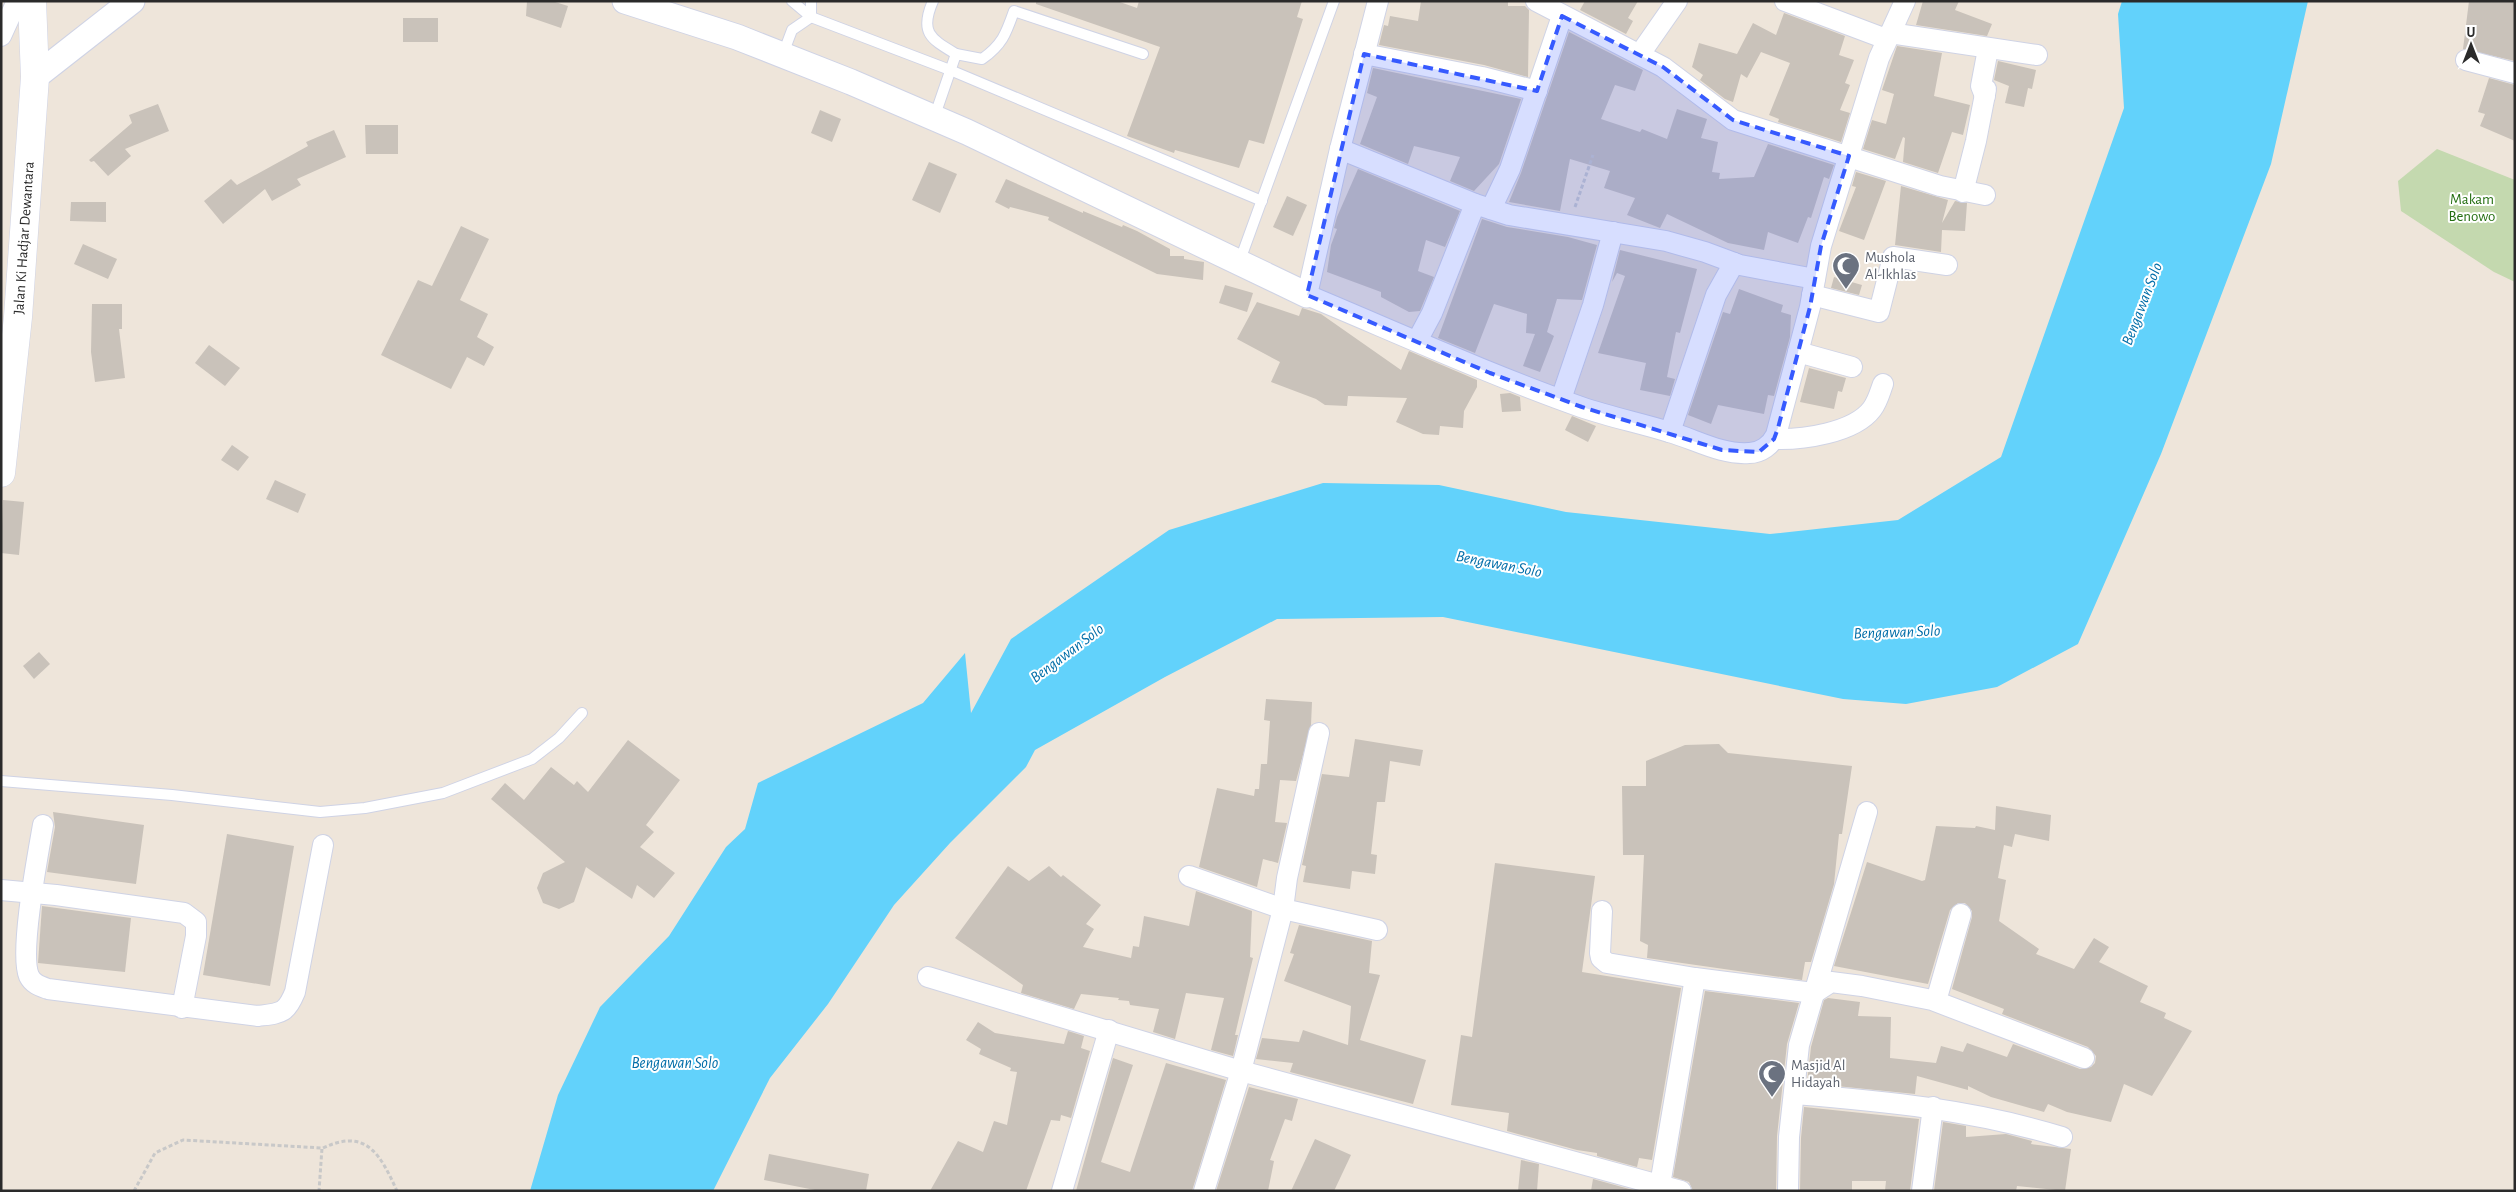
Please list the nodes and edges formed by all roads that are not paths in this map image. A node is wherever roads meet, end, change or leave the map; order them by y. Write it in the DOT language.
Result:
graph roads {
  1 [pos="17,1"];
  2 [pos="32,1"];
  3 [pos="132,1"];
  4 [pos="625,1"];
  5 [pos="792,1"];
  6 [pos="811,1"];
  7 [pos="933,1"];
  8 [pos="1334,1"];
  9 [pos="1378,1"];
  10 [pos="1536,1"];
  11 [pos="1677,1"];
  12 [pos="1785,1"];
  13 [pos="1906,1"];
  14 [pos="1562,16"];
  15 [pos="811,18"];
  16 [pos="1,36"];
  17 [pos="1888,36"];
  18 [pos="1988,49"];
  19 [pos="956,54"];
  20 [pos="1143,54"];
  21 [pos="1364,54"];
  22 [pos="1640,54"];
  23 [pos="783,55"];
  24 [pos="2037,55"];
  25 [pos="2466,60"];
  26 [pos="950,70"];
  27 [pos="2515,73"];
  28 [pos="35,77"];
  29 [pos="1537,92"];
  30 [pos="933,119"];
  31 [pos="1340,149"];
  32 [pos="1849,156"];
  33 [pos="1963,192"];
  34 [pos="1985,195"];
  35 [pos="1262,201"];
  36 [pos="1483,207"];
  37 [pos="1613,232"];
  38 [pos="1239,263"];
  39 [pos="1734,263"];
  40 [pos="1946,265"];
  41 [pos="1814,287"];
  42 [pos="1307,295"];
  43 [pos="1417,342"];
  44 [pos="1798,352"];
  45 [pos="1852,367"];
  46 [pos="1883,384"];
  47 [pos="1561,399"];
  48 [pos="1670,432"];
  49 [pos="1774,440"];
  50 [pos="1,474"];
  51 [pos="582,713"];
  52 [pos="1319,733"];
  53 [pos="1,781"];
  54 [pos="1867,812"];
  55 [pos="43,825"];
  56 [pos="323,845"];
  57 [pos="1188,876"];
  58 [pos="1,890"];
  59 [pos="32,892"];
  60 [pos="1283,909"];
  61 [pos="1602,911"];
  62 [pos="1961,914"];
  63 [pos="1376,930"];
  64 [pos="928,977"];
  65 [pos="1695,978"];
  66 [pos="1814,993"];
  67 [pos="1936,1001"];
  68 [pos="182,1008"];
  69 [pos="1109,1030"];
  70 [pos="2084,1058"];
  71 [pos="1241,1071"];
  72 [pos="1794,1094"];
  73 [pos="1933,1107"];
  74 [pos="2062,1137"];
  75 [pos="1667,1189"];
  76 [pos="1062,1191"];
  77 [pos="1204,1191"];
  78 [pos="1788,1191"];
  79 [pos="1922,1191"];
  1 -- 16 [label="street"];
  2 -- 28 [label="main road, Jalan Ki Hadjar Dewantara"];
  3 -- 28 [label="street"];
  4 -- 23 [label="street"];
  5 -- 15 [label="lane"];
  6 -- 15 [label="lane"];
  7 -- 19 [label="lane"];
  8 -- 35 [label="lane"];
  9 -- 21 [label="street"];
  10 -- 14 [label="street"];
  11 -- 22 [label="street"];
  12 -- 17 [label="street"];
  13 -- 17 [label="street"];
  14 -- 22 [label="street"];
  14 -- 29 [label="street"];
  15 -- 23 [label="lane"];
  15 -- 26 [label="lane"];
  17 -- 18 [label="street"];
  17 -- 32 [label="street"];
  18 -- 24 [label="street"];
  18 -- 33 [label="street"];
  19 -- 20 [label="lane"];
  19 -- 26 [label="lane"];
  21 -- 29 [label="street"];
  21 -- 31 [label="street"];
  22 -- 32 [label="street"];
  23 -- 30 [label="street"];
  25 -- 27 [label="street"];
  26 -- 30 [label="lane"];
  26 -- 35 [label="lane"];
  28 -- 50 [label="main road, Jalan Ki Hadjar Dewantara"];
  29 -- 36 [label="street"];
  30 -- 38 [label="street"];
  31 -- 36 [label="street"];
  31 -- 42 [label="street"];
  32 -- 33 [label="street"];
  32 -- 41 [label="street"];
  33 -- 34 [label="street"];
  35 -- 38 [label="lane"];
  36 -- 37 [label="street"];
  36 -- 43 [label="street"];
  37 -- 39 [label="street"];
  37 -- 47 [label="street"];
  38 -- 42 [label="street"];
  39 -- 41 [label="street"];
  39 -- 48 [label="street"];
  40 -- 41 [label="street"];
  41 -- 44 [label="street"];
  42 -- 43 [label="street"];
  43 -- 47 [label="street"];
  44 -- 45 [label="street"];
  44 -- 49 [label="street"];
  46 -- 49 [label="street"];
  47 -- 48 [label="street"];
  48 -- 49 [label="street"];
  51 -- 53 [label="lane"];
  52 -- 60 [label="street"];
  54 -- 66 [label="street"];
  55 -- 59 [label="street"];
  56 -- 68 [label="street"];
  57 -- 60 [label="street"];
  58 -- 59 [label="street"];
  59 -- 68 [label="street"];
  59 -- 68 [label="street"];
  60 -- 63 [label="street"];
  60 -- 71 [label="street"];
  61 -- 65 [label="street"];
  62 -- 67 [label="street"];
  64 -- 69 [label="street"];
  65 -- 66 [label="street"];
  65 -- 75 [label="street"];
  66 -- 67 [label="street"];
  66 -- 72 [label="street"];
  67 -- 70 [label="street"];
  69 -- 71 [label="street"];
  69 -- 76 [label="street"];
  71 -- 75 [label="street"];
  71 -- 77 [label="street"];
  72 -- 73 [label="street"];
  72 -- 78 [label="street"];
  73 -- 74 [label="street"];
  73 -- 79 [label="street"];
}
